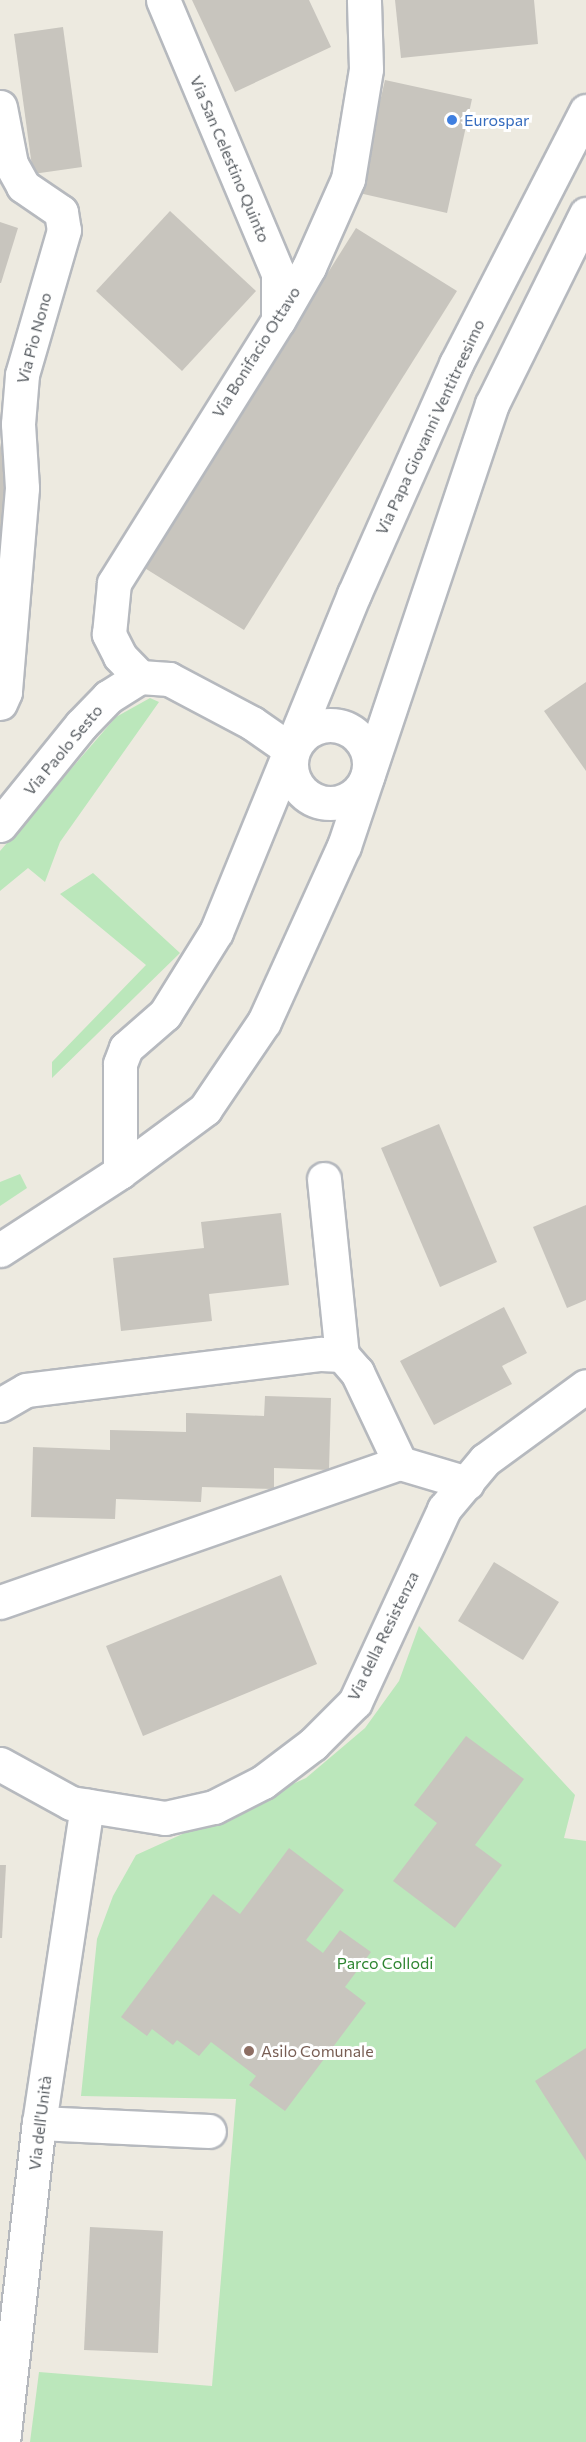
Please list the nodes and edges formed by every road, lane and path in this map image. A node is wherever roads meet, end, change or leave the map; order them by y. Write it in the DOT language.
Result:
graph roads {
  1 [pos="163,0"];
  2 [pos="363,0"];
  3 [pos="0,106"];
  4 [pos="586,111"];
  5 [pos="586,214"];
  6 [pos="278,321"];
  7 [pos="140,677"];
  8 [pos="0,703"];
  9 [pos="292,751"];
  10 [pos="365,780"];
  11 [pos="0,825"];
  12 [pos="120,1172"];
  13 [pos="324,1179"];
  14 [pos="0,1250"];
  15 [pos="342,1355"];
  16 [pos="586,1386"];
  17 [pos="0,1405"];
  18 [pos="400,1463"];
  19 [pos="466,1483"];
  20 [pos="0,1602"];
  21 [pos="0,1764"];
  22 [pos="87,1806"];
  23 [pos="39,2123"];
  24 [pos="209,2131"];
  25 [pos="3,2442"];
  1 -- 6 [label="street, Via San Celestino Quinto"];
  2 -- 6 [label="street, Via Bonifacio Ottavo"];
  3 -- 8 [label="street, Via Pio Nono"];
  4 -- 9 [label="street, Via Papa Giovanni Ventitreesimo"];
  5 -- 10 [label="street, Via Papa Giovanni Ventitreesimo"];
  6 -- 7 [label="street, Via Bonifacio Ottavo"];
  7 -- 9 [label="street"];
  7 -- 11 [label="street, Via Paolo Sesto"];
  9 -- 10 [label="street, Via Papa Giovanni Ventitreesimo"];
  9 -- 10 [label="street, Via Papa Giovanni Ventitreesimo"];
  9 -- 12 [label="street, Via Papa Giovanni Ventitreesimo"];
  10 -- 12 [label="street, Via Papa Giovanni Ventitreesimo"];
  12 -- 14 [label="street, Via Papa Giovanni Ventitreesimo"];
  13 -- 15 [label="street"];
  15 -- 17 [label="street"];
  15 -- 18 [label="street"];
  16 -- 19 [label="street, Via della Resistenza"];
  18 -- 19 [label="street"];
  18 -- 20 [label="street"];
  19 -- 22 [label="street, Via della Resistenza"];
  21 -- 22 [label="street, Via della Resistenza"];
  22 -- 23 [label="street, Via dell'Unità"];
  23 -- 24 [label="street"];
  23 -- 25 [label="street, Via dell'Unità"];
}
